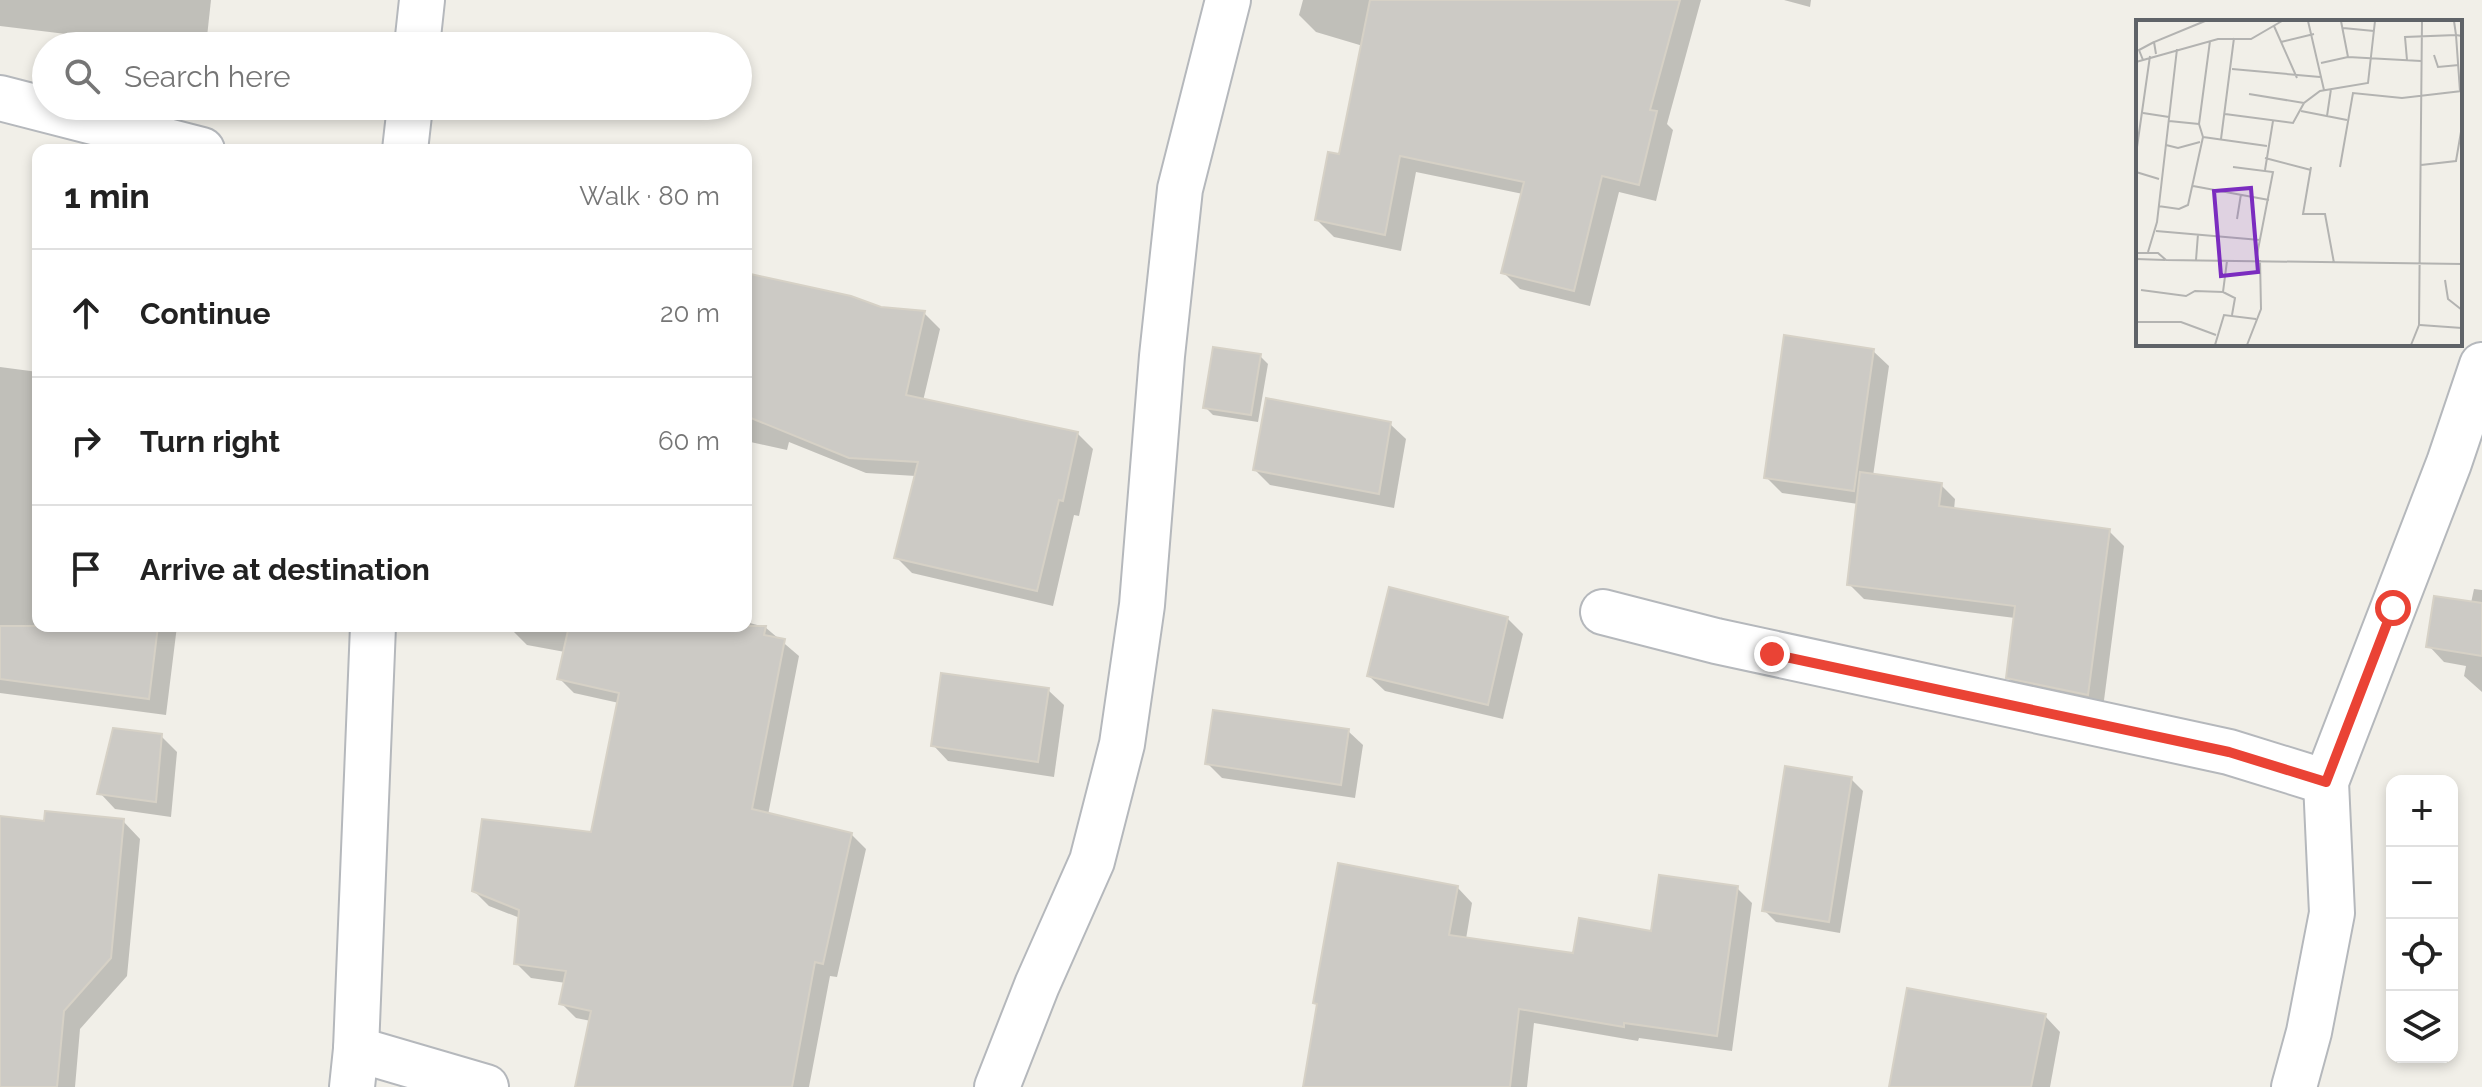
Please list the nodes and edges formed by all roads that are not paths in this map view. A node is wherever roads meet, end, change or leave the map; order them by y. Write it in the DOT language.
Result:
graph roads {
  1 [pos="422,0"];
  2 [pos="1228,0"];
  3 [pos="419,32"];
  4 [pos="0,98"];
  5 [pos="32,106"];
  6 [pos="85,120"];
  7 [pos="408,120"];
  8 [pos="179,144"];
  9 [pos="406,144"];
  10 [pos="2482,365"];
  11 [pos="1603,612"];
  12 [pos="373,632"];
  13 [pos="2326,782"];
  14 [pos="354,1068"];
  15 [pos="486,1087"];
  16 [pos="997,1087"];
  17 [pos="2294,1087"];
  1 -- 3 [label="street"];
  2 -- 16 [label="street"];
  4 -- 5 [label="street"];
  6 -- 8 [label="street"];
  7 -- 9 [label="street"];
  10 -- 13 [label="street"];
  11 -- 13 [label="street"];
  12 -- 14 [label="street"];
  13 -- 17 [label="street"];
  14 -- 15 [label="street"];
}
